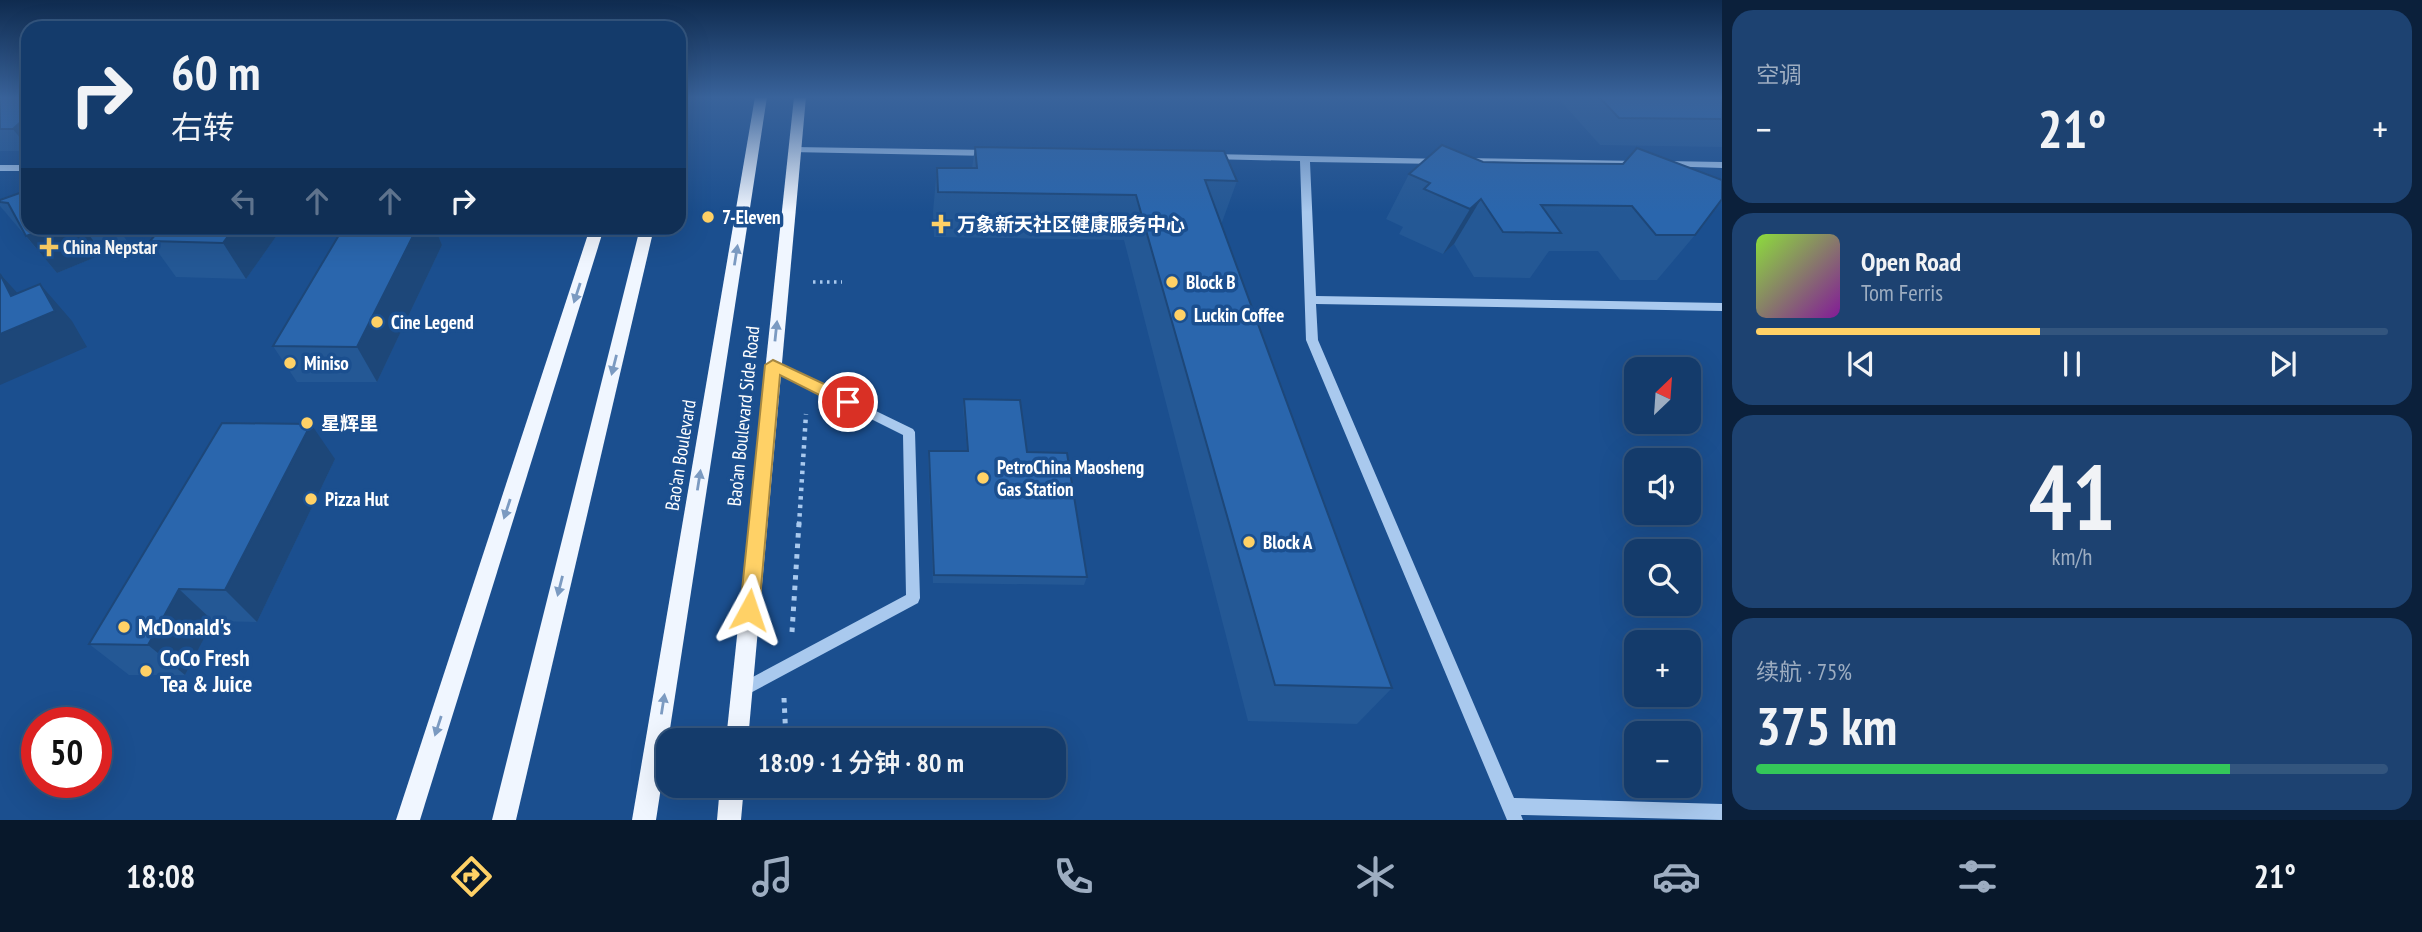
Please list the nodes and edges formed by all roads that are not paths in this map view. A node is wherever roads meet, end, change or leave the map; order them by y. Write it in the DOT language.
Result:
graph roads {
  1 [pos="755,135"];
  2 [pos="796,135"];
  3 [pos="794,150"];
  4 [pos="1001,153"];
  5 [pos="1195,156"];
  6 [pos="1305,158"];
  7 [pos="1722,165"];
  8 [pos="0,168"];
  9 [pos="21,168"];
  10 [pos="595,235"];
  11 [pos="646,235"];
  12 [pos="1310,300"];
  13 [pos="1722,307"];
  14 [pos="773,365"];
  15 [pos="741,691"];
  16 [pos="738,728"];
  17 [pos="731,798"];
  18 [pos="1722,812"];
  19 [pos="1512,813"];
  20 [pos="408,820"];
  21 [pos="504,820"];
  22 [pos="644,820"];
  23 [pos="729,820"];
  22 -- 1 [label="main road, Bao'an Boulevard, one-way"];
  2 -- 3 [label="main road, Bao'an Boulevard Side Road"];
  3 -- 4 [label="street"];
  14 -- 3 [label="main road, Bao'an Boulevard Side Road, one-way"];
  5 -- 6 [label="street"];
  6 -- 7 [label="street"];
  6 -- 12 [label="street"];
  8 -- 9 [label="street"];
  10 -- 20 [label="main road, one-way"];
  11 -- 21 [label="main road, one-way"];
  12 -- 13 [label="street"];
  12 -- 19 [label="street"];
  14 -- 15 [label="main road, Bao'an Boulevard Side Road"];
  14 -- 15 [label="street"];
  15 -- 16 [label="main road, Bao'an Boulevard Side Road"];
  17 -- 23 [label="main road"];
  18 -- 19 [label="street"];
}
